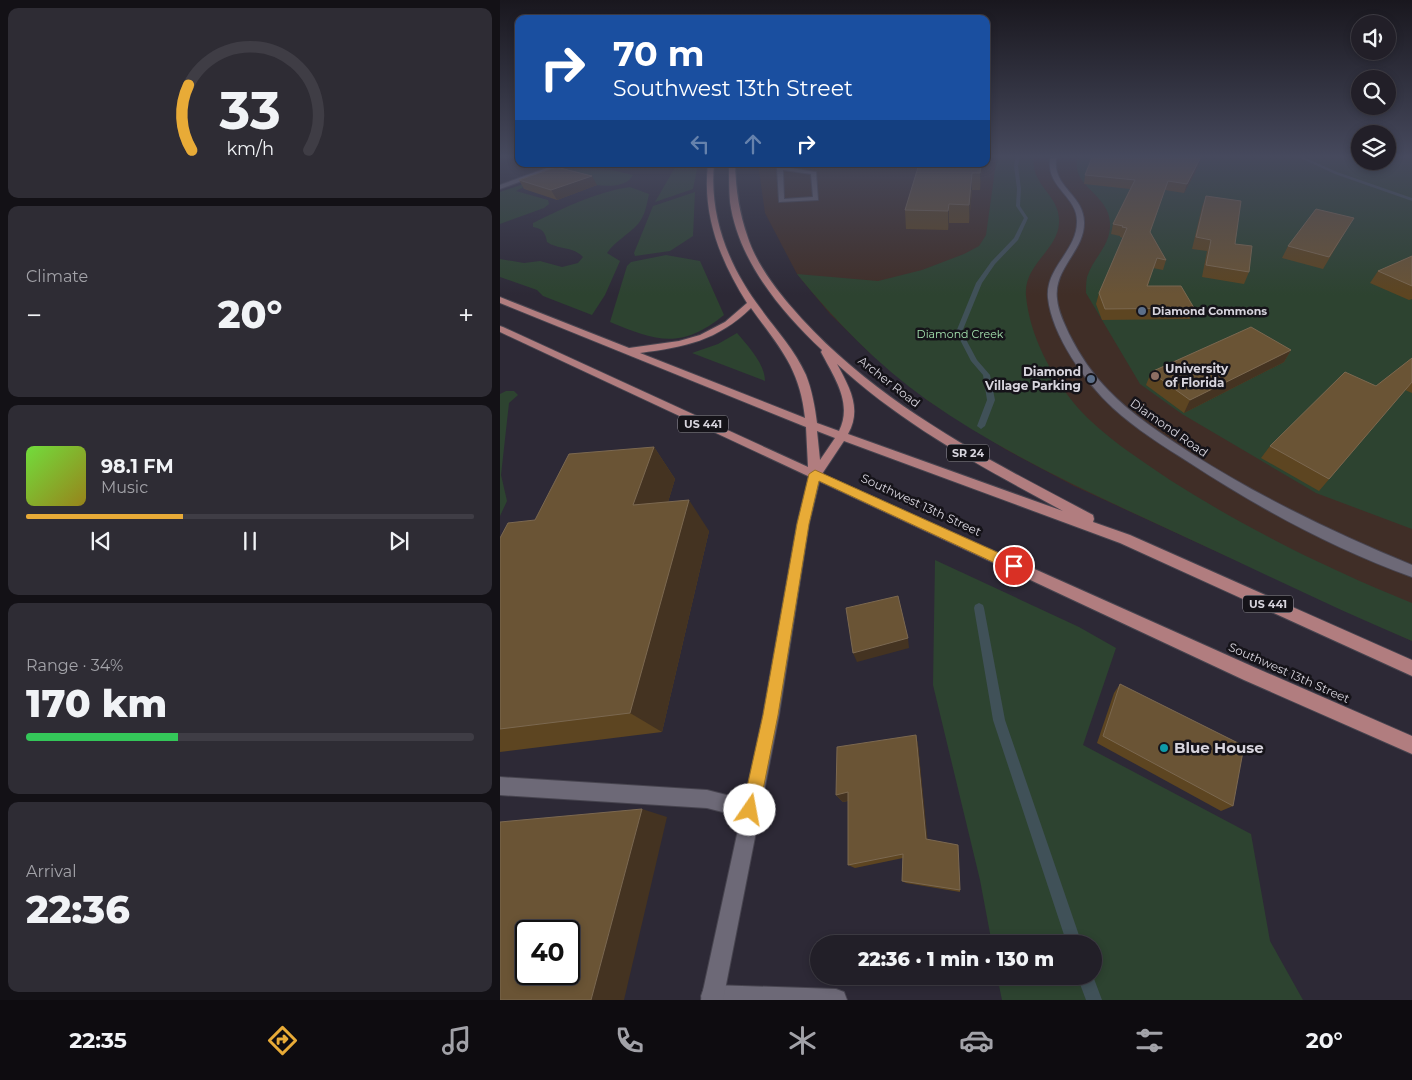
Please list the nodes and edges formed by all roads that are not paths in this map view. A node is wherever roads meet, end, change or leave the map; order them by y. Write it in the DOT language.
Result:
graph roads {
  1 [pos="712,202"];
  2 [pos="728,202"];
  3 [pos="1074,202"];
  4 [pos="724,214"];
  5 [pos="500,300"];
  6 [pos="752,302"];
  7 [pos="500,329"];
  8 [pos="823,348"];
  9 [pos="628,351"];
  10 [pos="811,425"];
  11 [pos="841,436"];
  12 [pos="815,474"];
  13 [pos="1125,539"];
  14 [pos="1412,571"];
  15 [pos="1412,668"];
  16 [pos="1412,745"];
  17 [pos="500,786"];
  18 [pos="750,810"];
  19 [pos="712,998"];
  20 [pos="836,1000"];
  1 -- 4 [label="main road, Archer Road / SR 24"];
  2 -- 4 [label="main road, Archer Road / SR 24"];
  3 -- 14 [label="street, Diamond Road"];
  4 -- 6 [label="main road, Archer Road / SR 24"];
  4 -- 8 [label="main road, Archer Road / SR 24"];
  5 -- 9 [label="main road, US 441"];
  6 -- 9 [label="main road"];
  6 -- 10 [label="main road, Archer Road / SR 24"];
  7 -- 12 [label="main road, Southwest 13th Street / US 441"];
  8 -- 11 [label="main road"];
  8 -- 13 [label="main road, Archer Road / SR 24"];
  9 -- 10 [label="main road, US 441"];
  10 -- 11 [label="main road, US 441"];
  10 -- 12 [label="main road, Archer Road / SR 24"];
  11 -- 12 [label="main road"];
  11 -- 13 [label="main road, US 441"];
  12 -- 16 [label="main road, Southwest 13th Street / US 441"];
  12 -- 18 [label="street"];
  13 -- 15 [label="main road, US 441"];
  17 -- 18 [label="street"];
  18 -- 19 [label="street"];
  19 -- 20 [label="street"];
}
